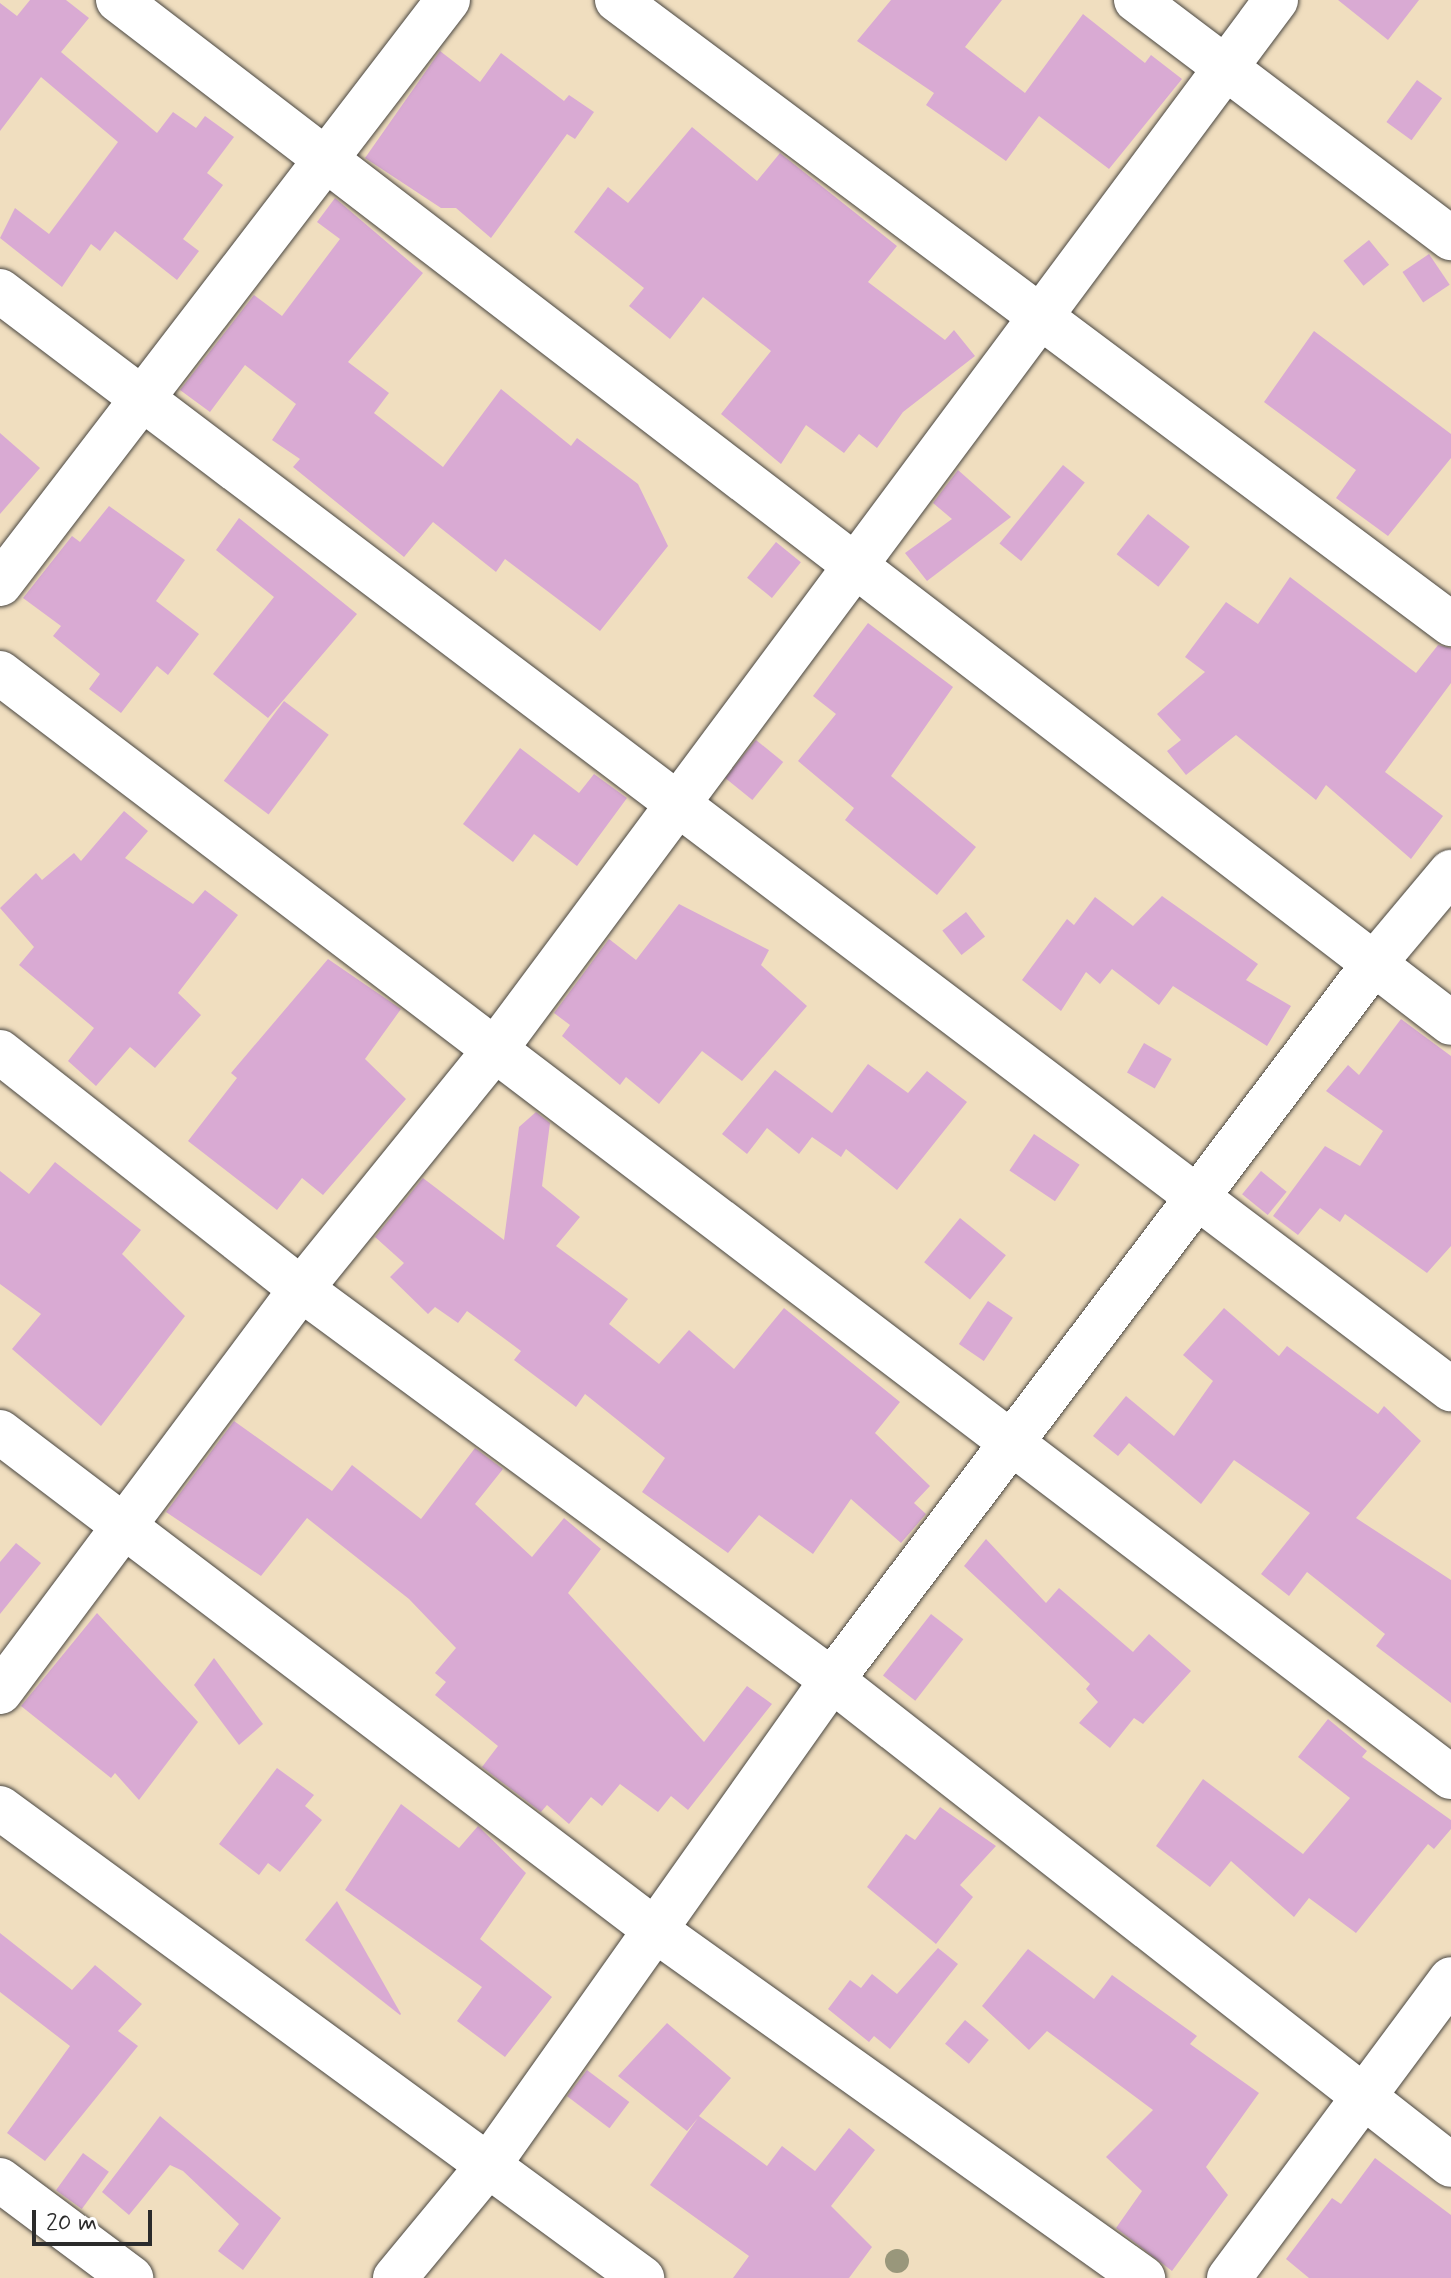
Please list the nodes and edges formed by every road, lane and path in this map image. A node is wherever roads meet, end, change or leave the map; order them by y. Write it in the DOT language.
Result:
graph roads {
  1 [pos="118,0"];
  2 [pos="448,0"];
  3 [pos="617,0"];
  4 [pos="1136,0"];
  5 [pos="1276,0"];
  6 [pos="1227,67"];
  7 [pos="325,158"];
  8 [pos="1451,238"];
  9 [pos="0,291"];
  10 [pos="1035,316"];
  11 [pos="140,398"];
  12 [pos="859,567"];
  13 [pos="0,584"];
  14 [pos="1451,624"];
  15 [pos="0,673"];
  16 [pos="674,804"];
  17 [pos="1451,872"];
  18 [pos="1372,966"];
  19 [pos="1451,1023"];
  20 [pos="497,1047"];
  21 [pos="0,1052"];
  22 [pos="1197,1200"];
  23 [pos="301,1289"];
  24 [pos="1451,1389"];
  25 [pos="0,1432"];
  26 [pos="1017,1445"];
  27 [pos="121,1525"];
  28 [pos="832,1680"];
  29 [pos="0,1692"];
  30 [pos="1451,1777"];
  31 [pos="0,1808"];
  32 [pos="658,1932"];
  33 [pos="1451,1979"];
  34 [pos="1362,2099"];
  35 [pos="490,2163"];
  36 [pos="1451,2165"];
  37 [pos="0,2180"];
  38 [pos="131,2278"];
  39 [pos="395,2278"];
  40 [pos="642,2278"];
  41 [pos="1143,2278"];
  42 [pos="1229,2278"];
  1 -- 7 [label="street"];
  2 -- 7 [label="street"];
  3 -- 10 [label="street"];
  4 -- 6 [label="street"];
  5 -- 6 [label="street"];
  6 -- 8 [label="street"];
  6 -- 10 [label="street"];
  7 -- 11 [label="street"];
  7 -- 12 [label="street"];
  9 -- 11 [label="street"];
  10 -- 12 [label="street"];
  10 -- 14 [label="street"];
  11 -- 13 [label="street"];
  11 -- 16 [label="street"];
  12 -- 16 [label="street"];
  12 -- 18 [label="street"];
  15 -- 20 [label="street"];
  16 -- 20 [label="street"];
  16 -- 22 [label="street"];
  17 -- 18 [label="street"];
  18 -- 19 [label="street"];
  18 -- 22 [label="street"];
  20 -- 23 [label="street"];
  20 -- 26 [label="street"];
  21 -- 23 [label="street"];
  22 -- 24 [label="street"];
  22 -- 26 [label="street"];
  23 -- 27 [label="street"];
  23 -- 28 [label="street"];
  25 -- 27 [label="street"];
  26 -- 28 [label="street"];
  26 -- 30 [label="street"];
  27 -- 29 [label="street"];
  27 -- 32 [label="street"];
  28 -- 32 [label="street"];
  28 -- 34 [label="street"];
  31 -- 35 [label="street"];
  32 -- 35 [label="street"];
  32 -- 41 [label="street"];
  33 -- 34 [label="street"];
  34 -- 36 [label="street"];
  34 -- 42 [label="street"];
  35 -- 39 [label="street"];
  35 -- 40 [label="street"];
  37 -- 38 [label="street"];
}
